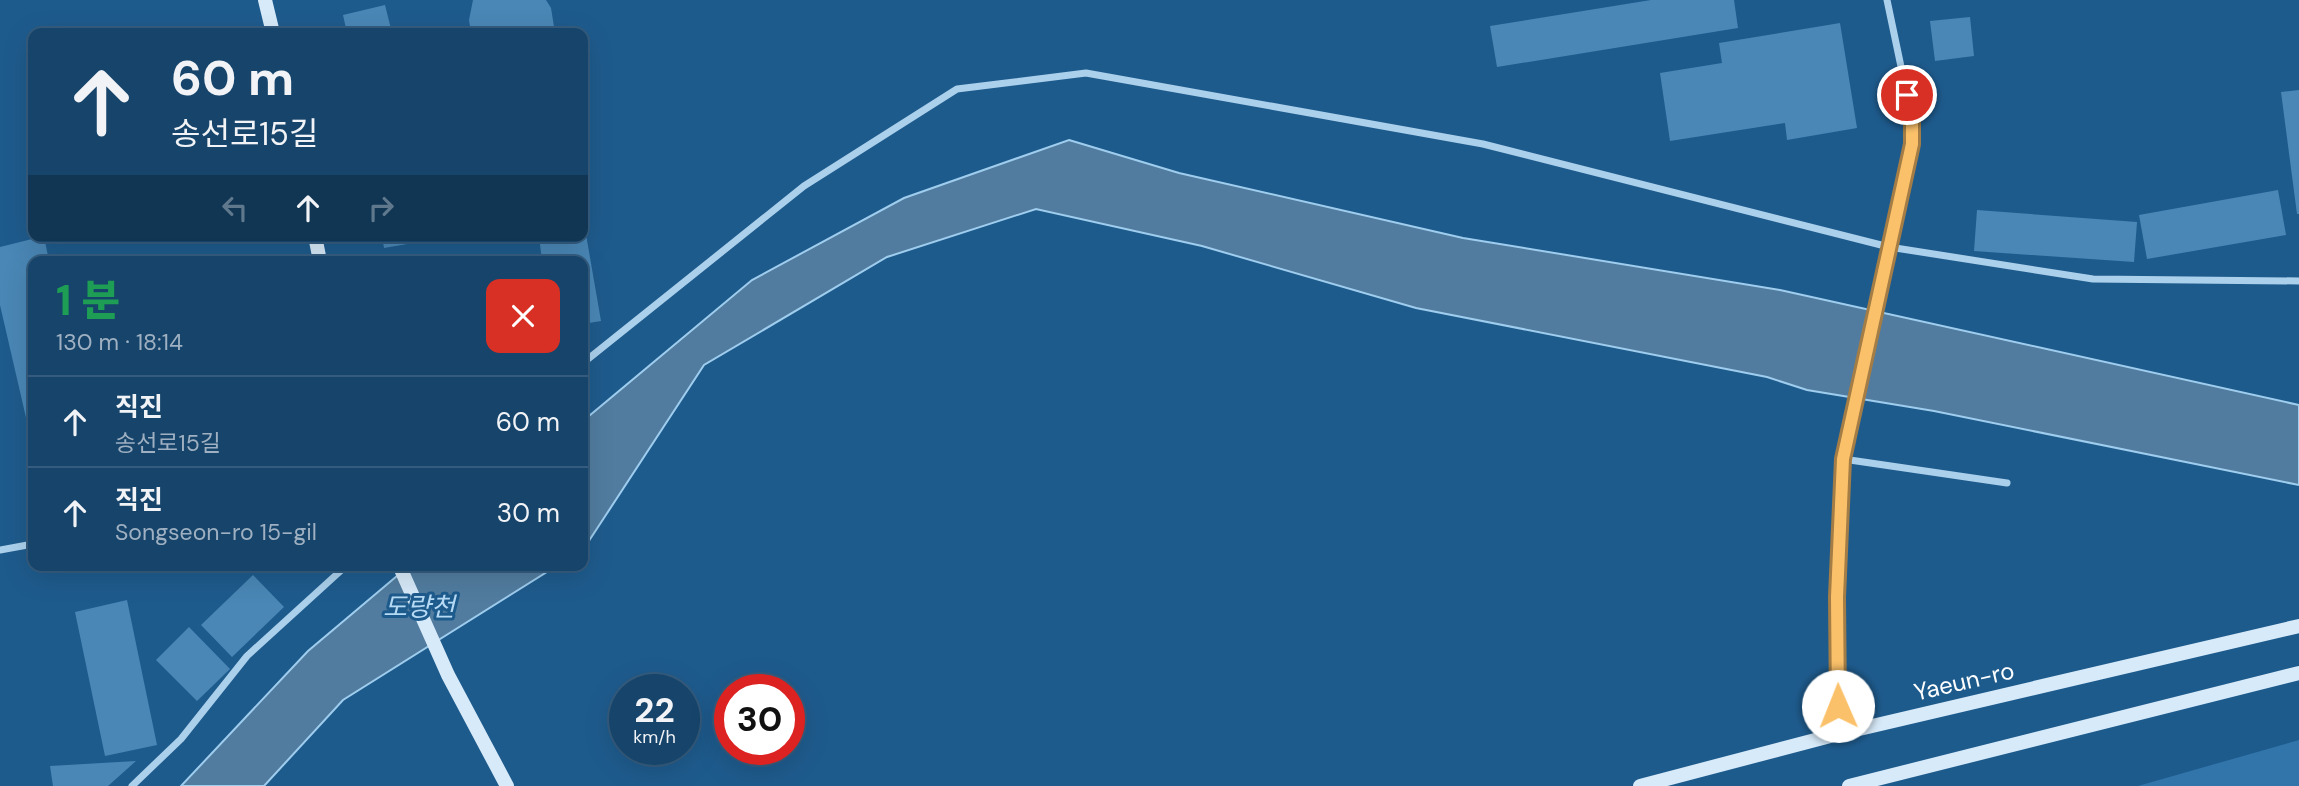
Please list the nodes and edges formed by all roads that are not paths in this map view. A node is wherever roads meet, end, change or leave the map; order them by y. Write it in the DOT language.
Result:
graph roads {
  1 [pos="265,0"];
  2 [pos="1887,0"];
  3 [pos="272,28"];
  4 [pos="1889,247"];
  5 [pos="2299,281"];
  6 [pos="588,359"];
  7 [pos="1843,459"];
  8 [pos="2007,483"];
  9 [pos="28,545"];
  10 [pos="0,550"];
  11 [pos="340,571"];
  12 [pos="402,571"];
  13 [pos="2299,626"];
  14 [pos="2299,673"];
  15 [pos="1838,734"];
  16 [pos="132,786"];
  17 [pos="507,786"];
  18 [pos="1640,786"];
  19 [pos="1849,786"];
  1 -- 3 [label="street"];
  2 -- 4 [label="street"];
  4 -- 5 [label="street"];
  4 -- 6 [label="street"];
  4 -- 7 [label="street"];
  7 -- 8 [label="street"];
  7 -- 15 [label="street"];
  9 -- 10 [label="street"];
  11 -- 16 [label="street"];
  12 -- 17 [label="street"];
  13 -- 15 [label="street, Yaeun-ro"];
  14 -- 19 [label="street"];
  15 -- 18 [label="street, Yaeun-ro"];
}
